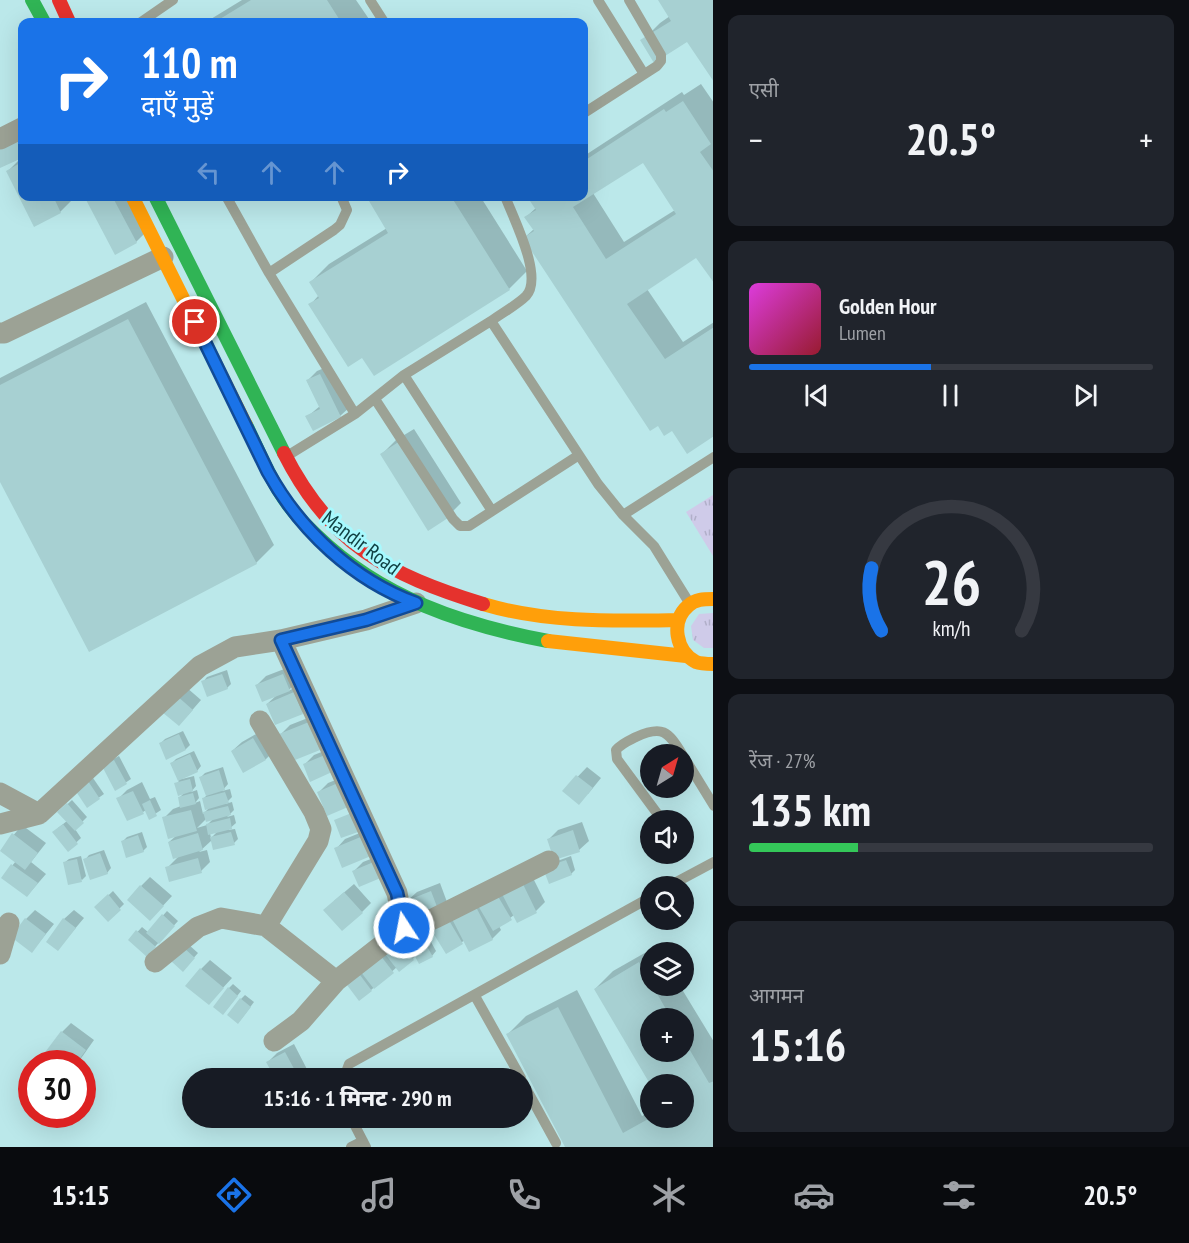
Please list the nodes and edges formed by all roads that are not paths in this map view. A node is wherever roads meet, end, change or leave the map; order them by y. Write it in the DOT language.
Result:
graph roads {
  1 [pos="32,0"];
  2 [pos="59,0"];
  3 [pos="173,0"];
  4 [pos="370,0"];
  5 [pos="598,0"];
  6 [pos="629,0"];
  7 [pos="42,18"];
  8 [pos="67,18"];
  9 [pos="147,18"];
  10 [pos="381,18"];
  11 [pos="644,74"];
  12 [pos="588,110"];
  13 [pos="18,130"];
  14 [pos="0,139"];
  15 [pos="135,201"];
  16 [pos="158,201"];
  17 [pos="228,201"];
  18 [pos="343,201"];
  19 [pos="507,201"];
  20 [pos="163,257"];
  21 [pos="269,273"];
  22 [pos="491,321"];
  23 [pos="0,333"];
  24 [pos="404,375"];
  25 [pos="375,399"];
  26 [pos="355,414"];
  27 [pos="579,455"];
  28 [pos="287,456"];
  29 [pos="713,458"];
  30 [pos="492,510"];
  31 [pos="623,514"];
  32 [pos="713,599"];
  33 [pos="416,603"];
  34 [pos="690,604"];
  35 [pos="678,620"];
  36 [pos="281,640"];
  37 [pos="686,656"];
  38 [pos="713,664"];
  39 [pos="260,722"];
  40 [pos="676,744"];
  41 [pos="694,774"];
  42 [pos="640,790"];
  43 [pos="0,793"];
  44 [pos="713,804"];
  45 [pos="39,814"];
  46 [pos="0,824"];
  47 [pos="549,861"];
  48 [pos="713,863"];
  49 [pos="688,876"];
  50 [pos="640,903"];
  51 [pos="9,923"];
  52 [pos="266,926"];
  53 [pos="404,928"];
  54 [pos="0,954"];
  55 [pos="155,962"];
  56 [pos="336,981"];
  57 [pos="475,996"];
  58 [pos="274,1041"];
  59 [pos="348,1068"];
  60 [pos="514,1068"];
  61 [pos="533,1102"];
  62 [pos="357,1128"];
  63 [pos="556,1143"];
  64 [pos="364,1144"];
  65 [pos="351,1147"];
  1 -- 7 [label="street"];
  2 -- 8 [label="street"];
  3 -- 9 [label="lane"];
  4 -- 10 [label="lane"];
  5 -- 11 [label="lane"];
  6 -- 11 [label="lane"];
  11 -- 12 [label="lane"];
  13 -- 14 [label="street"];
  15 -- 20 [label="street, Mandir Road"];
  16 -- 28 [label="street, Mandir Road"];
  17 -- 21 [label="lane"];
  18 -- 21 [label="lane"];
  19 -- 22 [label="lane"];
  20 -- 23 [label="street"];
  20 -- 33 [label="street, Mandir Road"];
  21 -- 26 [label="lane"];
  22 -- 24 [label="lane"];
  22 -- 27 [label="lane"];
  24 -- 25 [label="lane"];
  24 -- 30 [label="lane"];
  25 -- 26 [label="lane"];
  25 -- 30 [label="lane"];
  26 -- 28 [label="lane"];
  27 -- 30 [label="lane"];
  27 -- 31 [label="lane"];
  28 -- 35 [label="street, Mandir Road"];
  29 -- 31 [label="lane"];
  31 -- 34 [label="lane"];
  32 -- 34 [label="street"];
  33 -- 36 [label="street"];
  33 -- 37 [label="street, Mandir Road"];
  34 -- 35 [label="street"];
  35 -- 37 [label="street"];
  36 -- 45 [label="street"];
  36 -- 53 [label="street"];
  37 -- 38 [label="street, Mandir Road"];
  39 -- 52 [label="street"];
  40 -- 42 [label="lane"];
  41 -- 44 [label="lane"];
  43 -- 45 [label="street"];
  45 -- 46 [label="street"];
  47 -- 53 [label="street"];
  48 -- 49 [label="lane"];
  50 -- 57 [label="lane"];
  51 -- 54 [label="street"];
  52 -- 55 [label="street"];
  52 -- 56 [label="street"];
  53 -- 56 [label="street"];
  56 -- 58 [label="street"];
  57 -- 59 [label="lane"];
  57 -- 60 [label="lane"];
  61 -- 63 [label="lane"];
  62 -- 64 [label="lane"];
  64 -- 65 [label="lane"];
}
